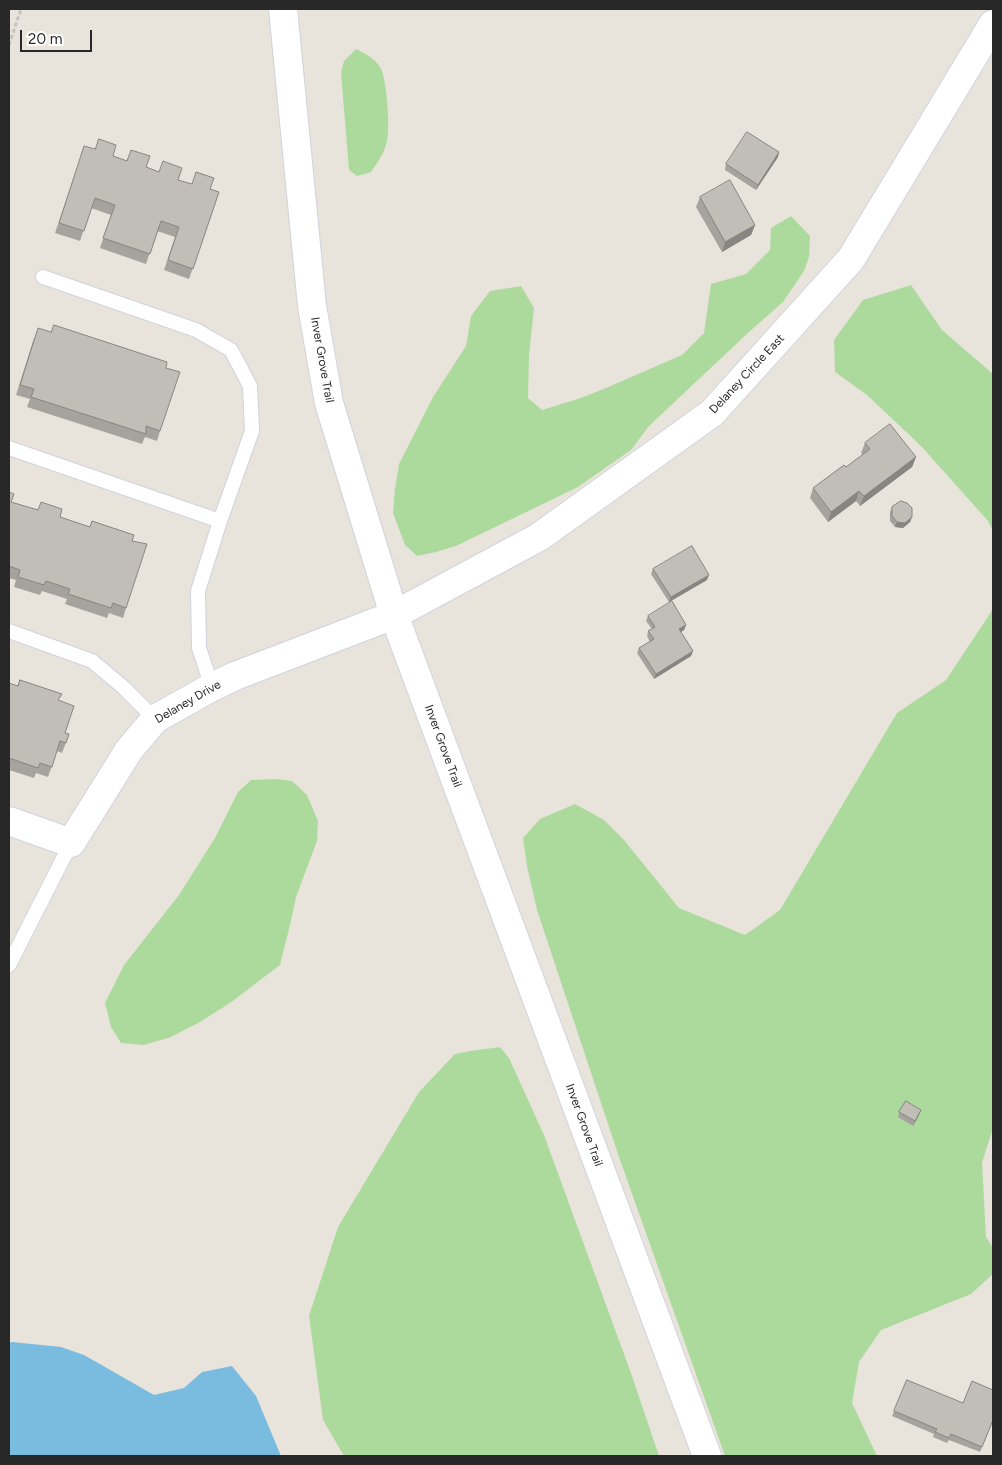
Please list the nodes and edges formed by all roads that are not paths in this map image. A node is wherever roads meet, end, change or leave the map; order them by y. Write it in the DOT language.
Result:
graph roads {
  1 [pos="283,9"];
  2 [pos="993,24"];
  3 [pos="43,277"];
  4 [pos="9,448"];
  5 [pos="220,521"];
  6 [pos="394,615"];
  7 [pos="9,631"];
  8 [pos="212,687"];
  9 [pos="155,719"];
  10 [pos="9,822"];
  11 [pos="71,843"];
  12 [pos="9,965"];
  13 [pos="707,1456"];
  1 -- 6 [label="street, Inver Grove Trail"];
  2 -- 6 [label="street, Delaney Circle East"];
  3 -- 5 [label="lane"];
  4 -- 5 [label="lane"];
  5 -- 8 [label="lane"];
  6 -- 8 [label="street, Delaney Drive"];
  6 -- 13 [label="street, Inver Grove Trail"];
  7 -- 9 [label="lane"];
  8 -- 9 [label="street, Delaney Drive"];
  9 -- 11 [label="street, Delaney Drive"];
  10 -- 11 [label="street"];
  11 -- 12 [label="lane"];
}
